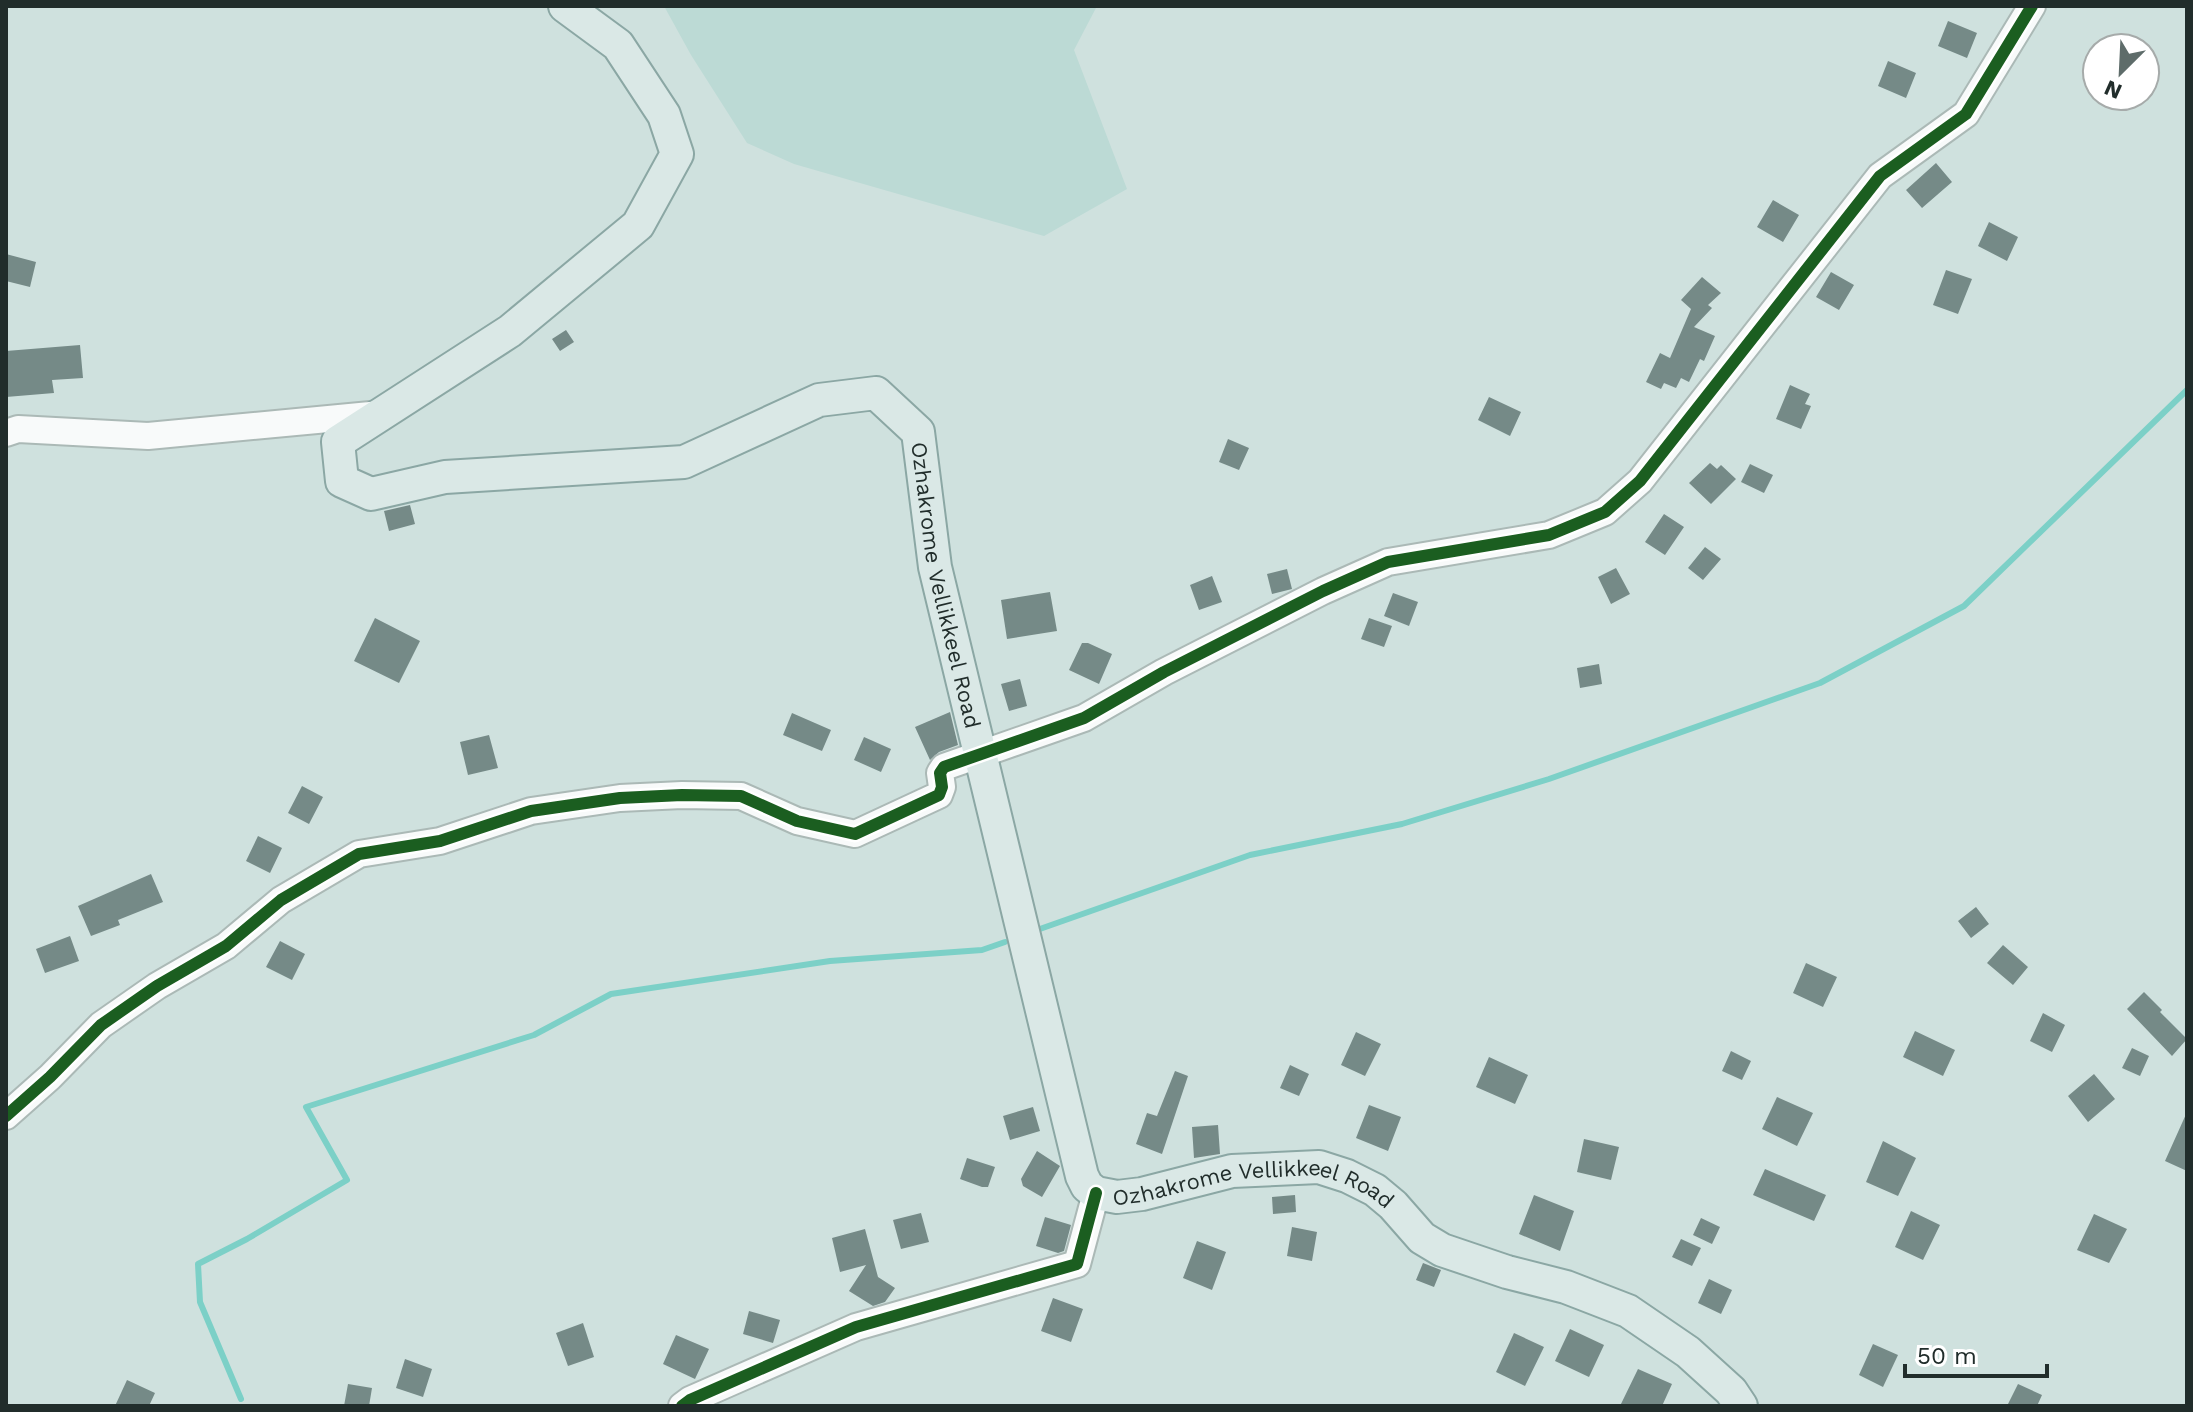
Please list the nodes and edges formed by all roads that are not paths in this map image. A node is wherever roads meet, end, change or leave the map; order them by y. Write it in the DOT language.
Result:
graph roads {
  1 [pos="565,6"];
  2 [pos="2032,6"];
  3 [pos="381,414"];
  4 [pos="6,433"];
  5 [pos="980,754"];
  6 [pos="6,1116"];
  7 [pos="1096,1193"];
  8 [pos="682,1406"];
  9 [pos="1741,1406"];
  1 -- 3 [label="main road, Ozhakrome Vellikkeel Road"];
  2 -- 5 [label="street"];
  3 -- 4 [label="street"];
  3 -- 5 [label="main road, Ozhakrome Vellikkeel Road"];
  5 -- 6 [label="street"];
  5 -- 7 [label="main road, Ozhakrome Vellikkeel Road"];
  7 -- 8 [label="street"];
  7 -- 9 [label="main road, Ozhakrome Vellikkeel Road"];
}
